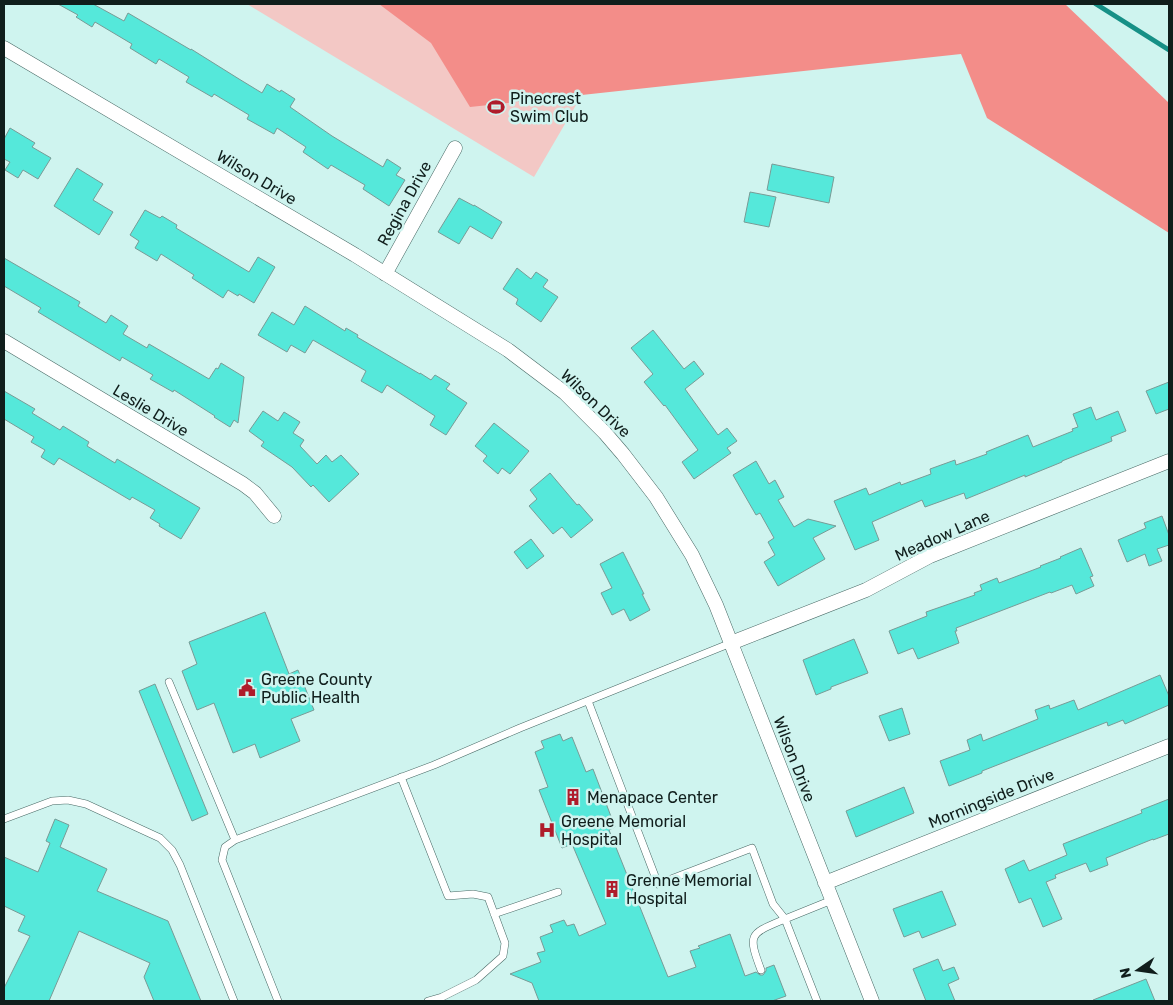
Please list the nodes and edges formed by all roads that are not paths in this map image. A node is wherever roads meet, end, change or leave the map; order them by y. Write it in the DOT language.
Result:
graph roads {
  1 [pos="4,48"];
  2 [pos="455,148"];
  3 [pos="385,274"];
  4 [pos="4,341"];
  5 [pos="1169,462"];
  6 [pos="274,516"];
  7 [pos="731,643"];
  8 [pos="169,682"];
  9 [pos="588,701"];
  10 [pos="1169,746"];
  11 [pos="401,777"];
  12 [pos="4,819"];
  13 [pos="235,840"];
  14 [pos="825,883"];
  15 [pos="558,892"];
  16 [pos="832,900"];
  17 [pos="494,914"];
  18 [pos="785,919"];
  19 [pos="761,970"];
  20 [pos="234,1001"];
  21 [pos="278,1001"];
  22 [pos="428,1001"];
  23 [pos="817,1001"];
  24 [pos="872,1001"];
  1 -- 3 [label="street, Wilson Drive"];
  2 -- 3 [label="street, Regina Drive"];
  3 -- 7 [label="street, Wilson Drive"];
  4 -- 6 [label="street, Leslie Drive"];
  5 -- 7 [label="street, Meadow Lane"];
  7 -- 9 [label="lane"];
  7 -- 14 [label="street, Wilson Drive"];
  8 -- 13 [label="lane"];
  9 -- 11 [label="lane"];
  9 -- 18 [label="lane"];
  10 -- 14 [label="street, Morningside Drive"];
  11 -- 13 [label="lane"];
  11 -- 17 [label="lane"];
  12 -- 20 [label="lane"];
  13 -- 21 [label="lane"];
  14 -- 16 [label="street, Wilson Drive"];
  15 -- 17 [label="lane"];
  16 -- 18 [label="lane"];
  16 -- 24 [label="street, Wilson Drive"];
  17 -- 22 [label="lane"];
  18 -- 19 [label="lane"];
  18 -- 23 [label="lane"];
}
